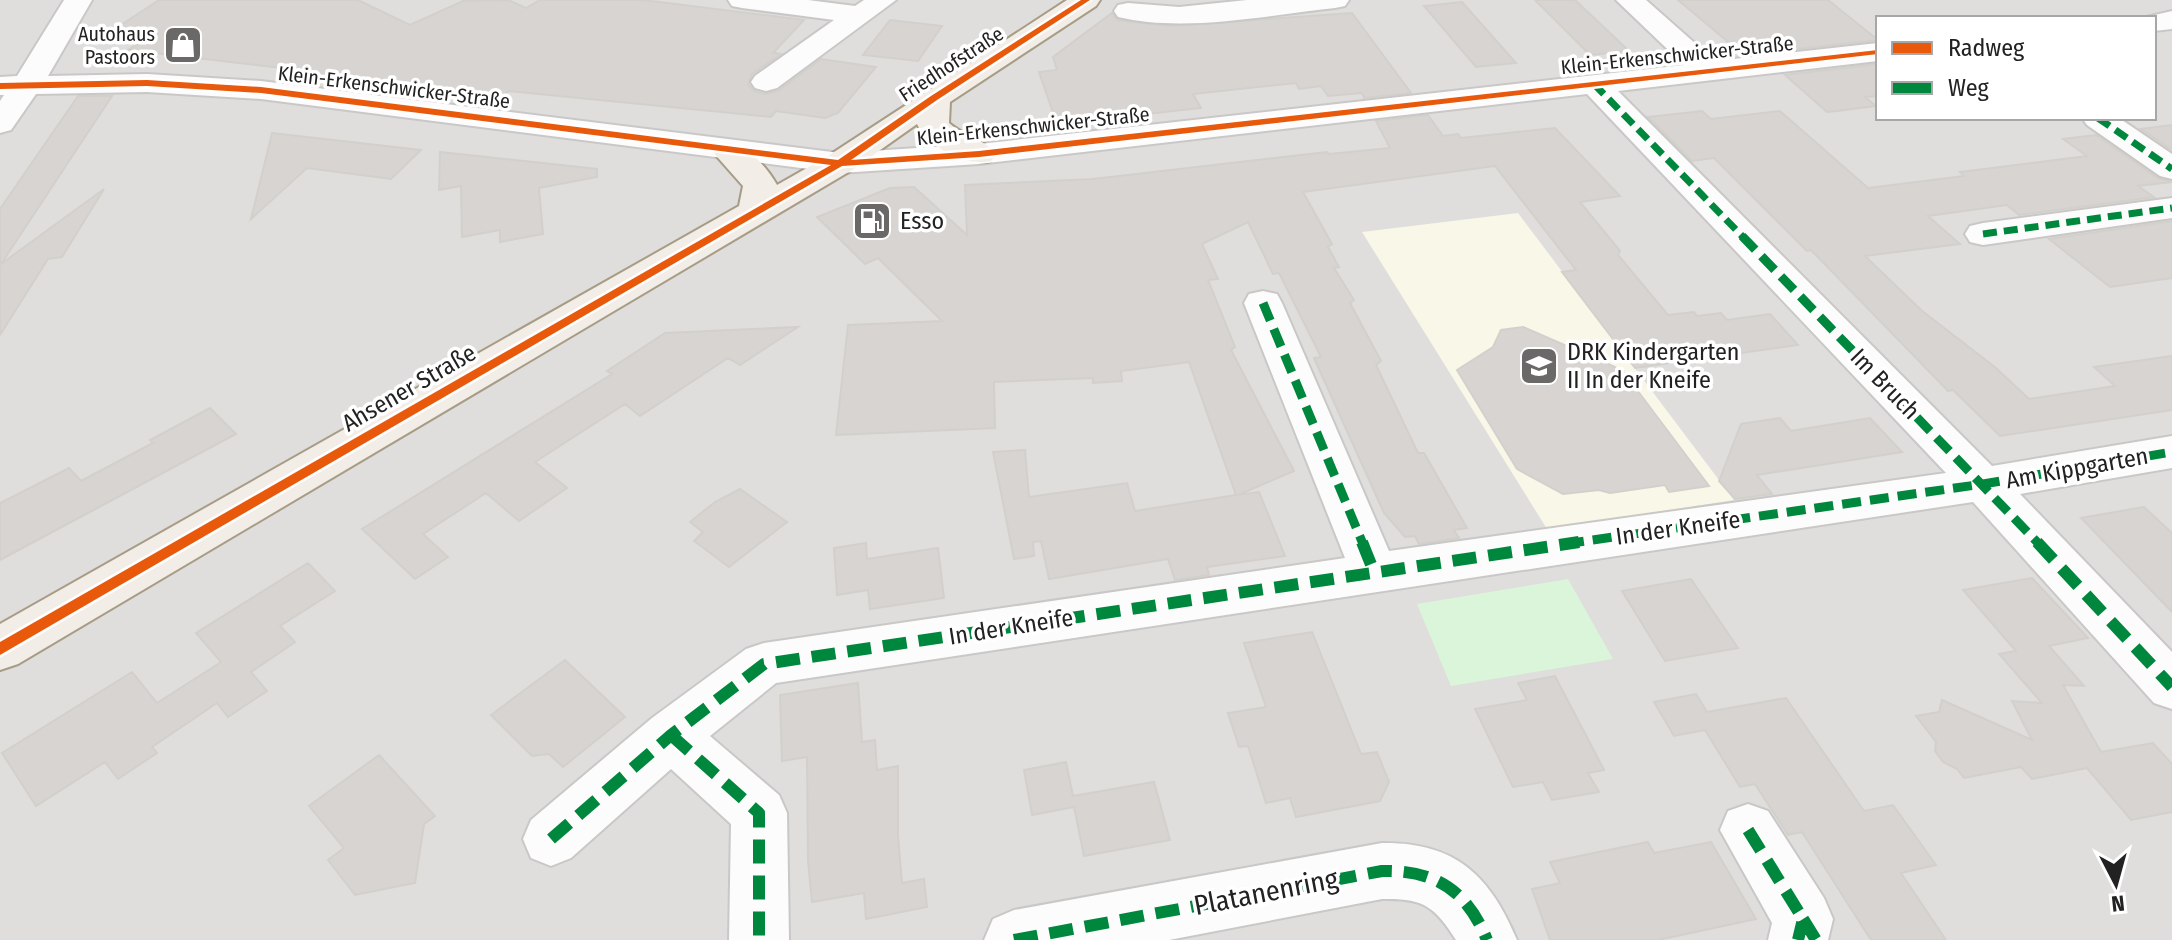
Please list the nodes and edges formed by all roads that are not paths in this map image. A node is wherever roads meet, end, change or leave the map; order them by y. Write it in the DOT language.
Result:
graph roads {
  1 [pos="78,0"];
  2 [pos="742,0"];
  3 [pos="1086,0"];
  4 [pos="1335,0"];
  5 [pos="1630,0"];
  6 [pos="870,7"];
  7 [pos="1128,11"];
  8 [pos="1876,52"];
  9 [pos="1709,72"];
  10 [pos="766,82"];
  11 [pos="1594,84"];
  12 [pos="14,85"];
  13 [pos="934,98"];
  14 [pos="2101,120"];
  15 [pos="0,123"];
  16 [pos="728,151"];
  17 [pos="979,154"];
  18 [pos="840,163"];
  19 [pos="2172,169"];
  20 [pos="2172,208"];
  21 [pos="756,212"];
  22 [pos="1983,234"];
  23 [pos="1263,303"];
  24 [pos="2172,452"];
  25 [pos="1983,484"];
  26 [pos="1374,572"];
  27 [pos="0,649"];
  28 [pos="2172,687"];
  29 [pos="671,735"];
  30 [pos="1748,830"];
  31 [pos="551,839"];
  32 [pos="1806,933"];
  33 [pos="759,940"];
  34 [pos="1014,940"];
  35 [pos="1487,940"];
  1 -- 12 [label="street"];
  2 -- 6 [label="street"];
  3 -- 13 [label="main road, Friedhofstraße"];
  4 -- 7 [label="street"];
  5 -- 9 [label="street"];
  6 -- 10 [label="street"];
  8 -- 9 [label="street, Klein-Erkenschwicker-Straße"];
  9 -- 11 [label="street, Klein-Erkenschwicker-Straße"];
  11 -- 17 [label="street, Klein-Erkenschwicker-Straße"];
  11 -- 25 [label="street, Im Bruch"];
  12 -- 15 [label="street"];
  12 -- 16 [label="street, Klein-Erkenschwicker-Straße"];
  13 -- 17 [label="main road"];
  13 -- 18 [label="main road, Friedhofstraße"];
  14 -- 19 [label="street"];
  16 -- 18 [label="street, Klein-Erkenschwicker-Straße"];
  16 -- 21 [label="main road"];
  17 -- 18 [label="street, Klein-Erkenschwicker-Straße"];
  18 -- 21 [label="main road, Ahsener Straße"];
  20 -- 22 [label="street"];
  21 -- 27 [label="main road, Ahsener Straße"];
  23 -- 26 [label="street"];
  24 -- 25 [label="street, Am Kippgarten"];
  25 -- 26 [label="street, In der Kneife"];
  25 -- 28 [label="street, Im Bruch"];
  26 -- 29 [label="street, In der Kneife"];
  29 -- 31 [label="street"];
  29 -- 33 [label="street"];
  30 -- 32 [label="street"];
  34 -- 35 [label="street, Platanenring"];
}
